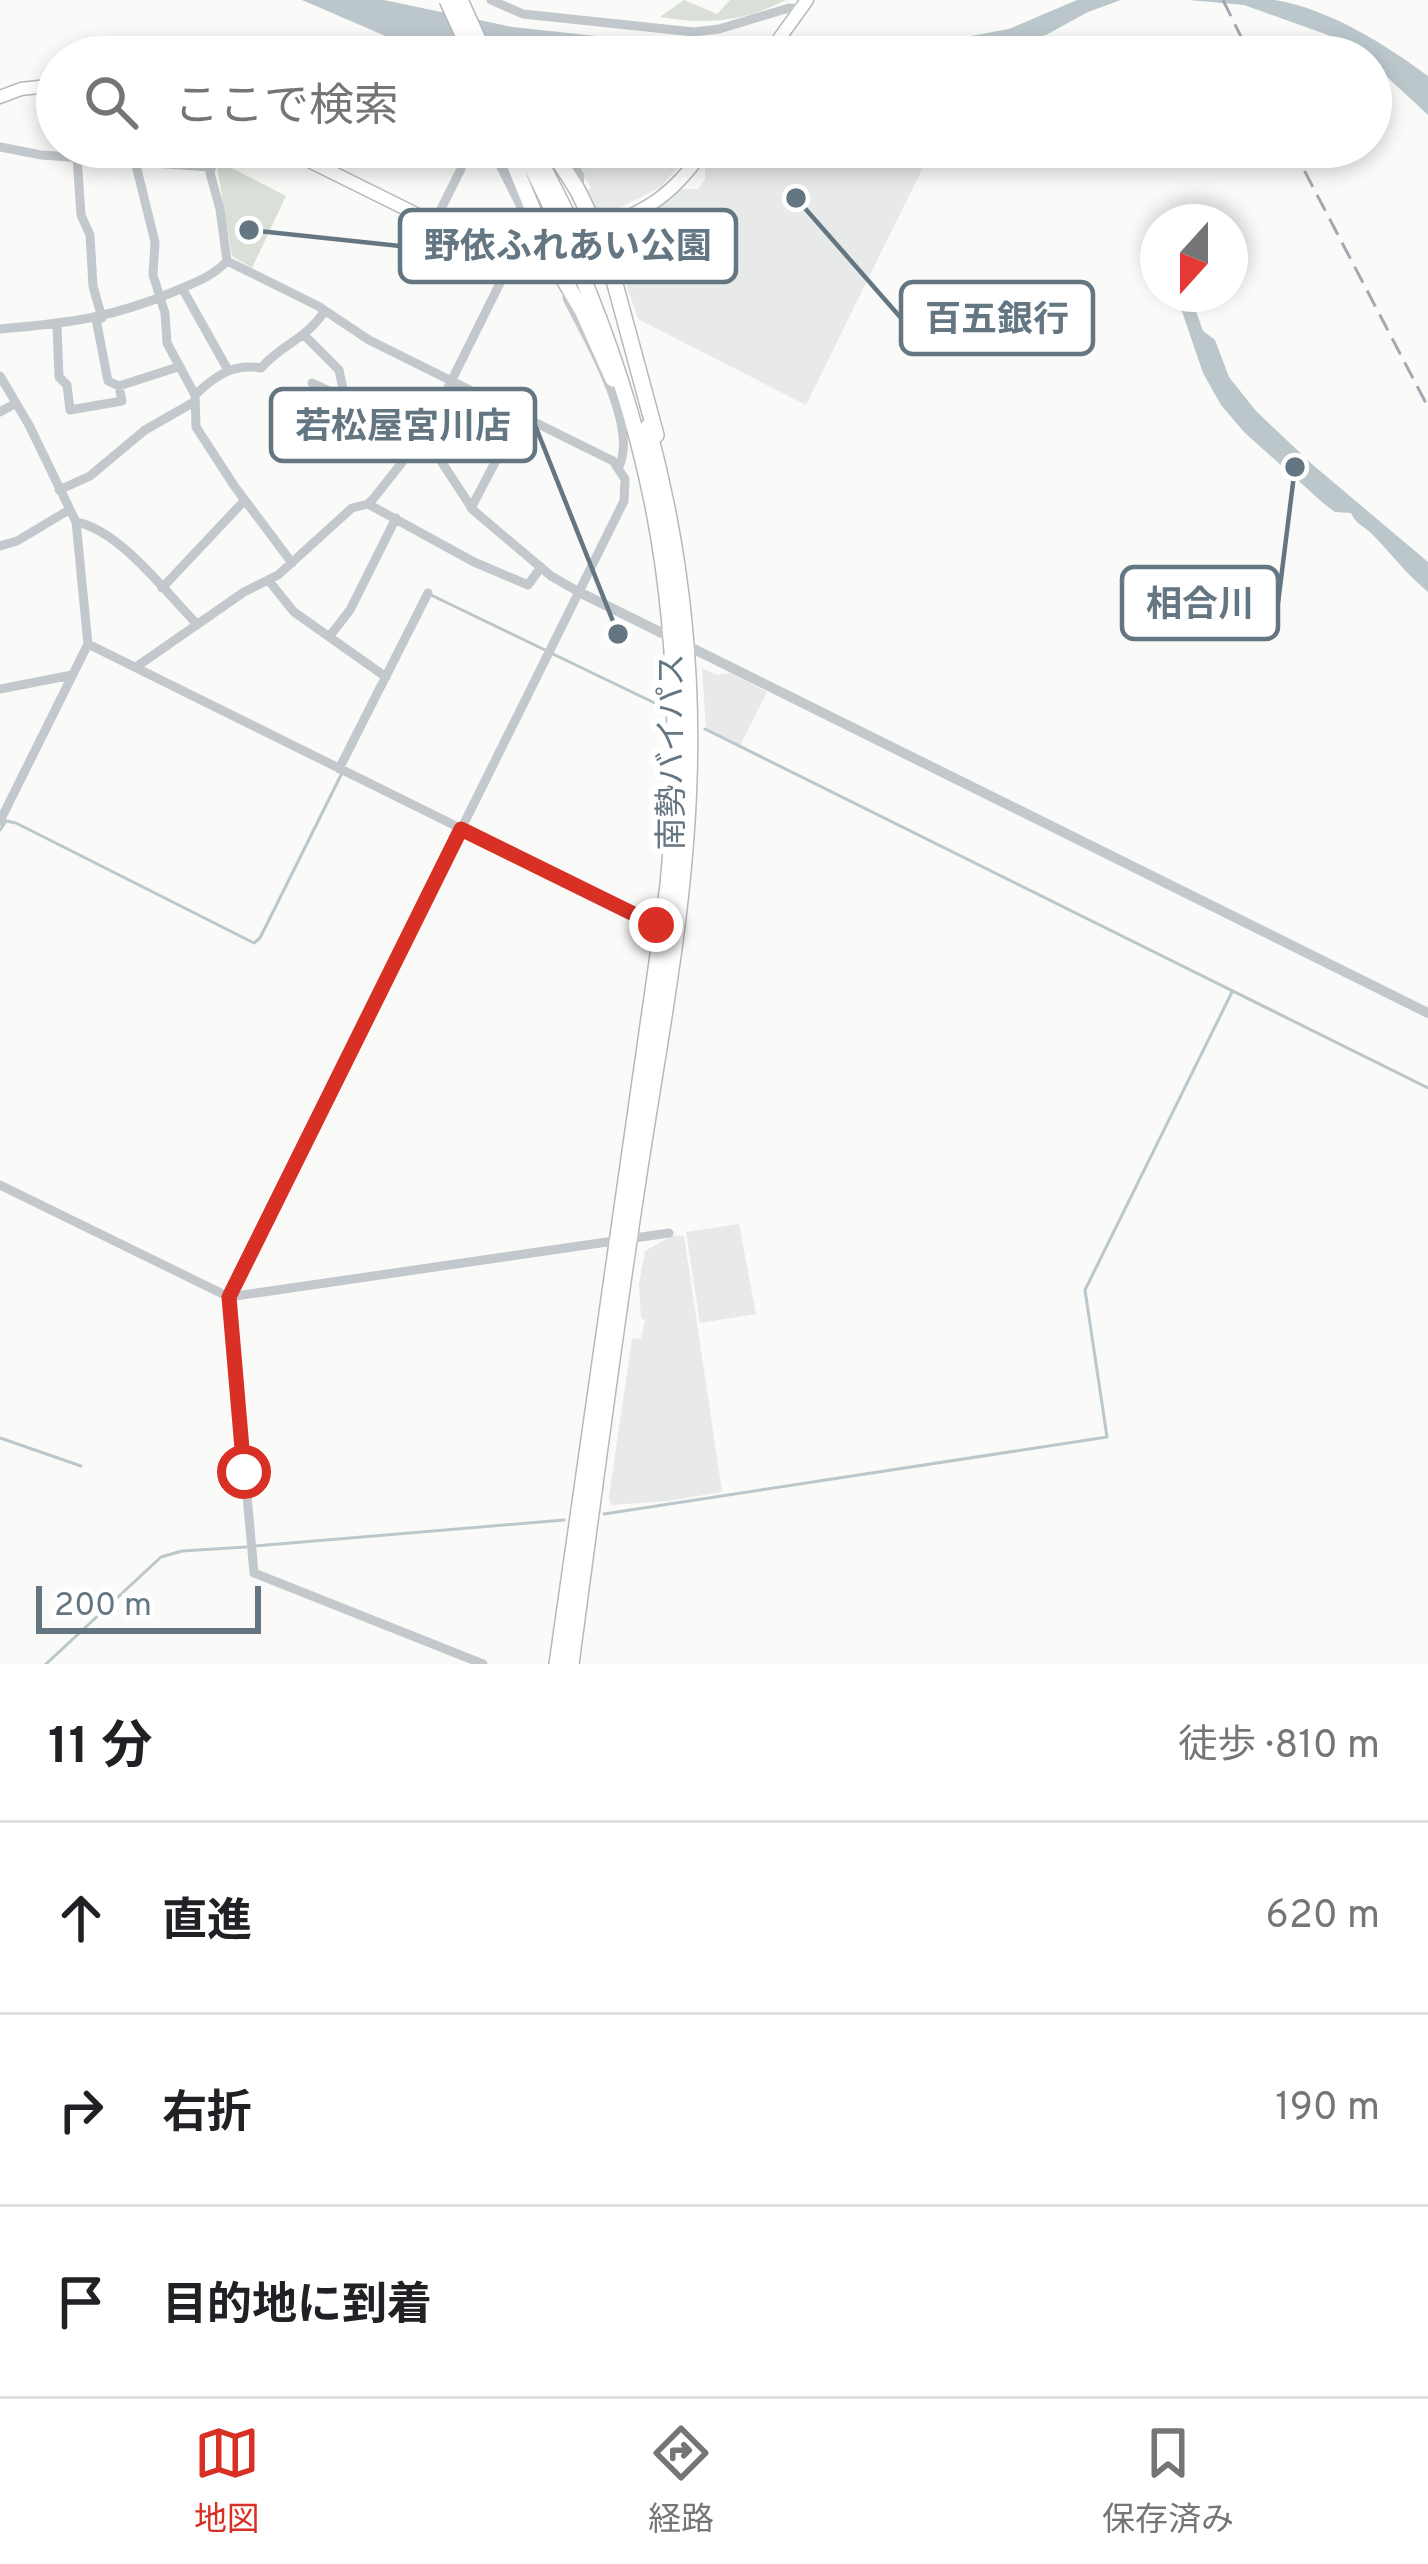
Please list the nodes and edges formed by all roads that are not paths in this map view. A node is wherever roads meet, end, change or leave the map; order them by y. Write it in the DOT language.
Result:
graph roads {
  1 [pos="445,0"];
  2 [pos="460,0"];
  3 [pos="476,0"];
  4 [pos="491,0"];
  5 [pos="803,5"];
  6 [pos="467,36"];
  7 [pos="472,36"];
  8 [pos="780,36"];
  9 [pos="36,86"];
  10 [pos="0,97"];
  11 [pos="0,147"];
  12 [pos="36,152"];
  13 [pos="78,168"];
  14 [pos="136,168"];
  15 [pos="209,168"];
  16 [pos="323,168"];
  17 [pos="502,168"];
  18 [pos="516,168"];
  19 [pos="532,168"];
  20 [pos="543,168"];
  21 [pos="563,168"];
  22 [pos="576,168"];
  23 [pos="688,168"];
  24 [pos="461,169"];
  25 [pos="578,191"];
  26 [pos="434,223"];
  27 [pos="591,233"];
  28 [pos="549,249"];
  29 [pos="511,260"];
  30 [pos="227,261"];
  31 [pos="557,268"];
  32 [pos="182,288"];
  33 [pos="160,298"];
  34 [pos="325,311"];
  35 [pos="99,319"];
  36 [pos="57,327"];
  37 [pos="0,329"];
  38 [pos="305,336"];
  39 [pos="178,367"];
  40 [pos="228,370"];
  41 [pos="0,376"];
  42 [pos="452,381"];
  43 [pos="312,383"];
  44 [pos="118,386"];
  45 [pos="346,398"];
  46 [pos="195,399"];
  47 [pos="16,403"];
  48 [pos="0,412"];
  49 [pos="520,415"];
  50 [pos="424,435"];
  51 [pos="619,466"];
  52 [pos="653,470"];
  53 [pos="625,479"];
  54 [pos="59,490"];
  55 [pos="244,500"];
  56 [pos="368,505"];
  57 [pos="471,508"];
  58 [pos="69,510"];
  59 [pos="396,518"];
  60 [pos="76,522"];
  61 [pos="0,546"];
  62 [pos="292,562"];
  63 [pos="542,567"];
  64 [pos="268,581"];
  65 [pos="162,588"];
  66 [pos="579,592"];
  67 [pos="428,593"];
  68 [pos="197,624"];
  69 [pos="329,637"];
  70 [pos="679,643"];
  71 [pos="88,644"];
  72 [pos="136,668"];
  73 [pos="73,675"];
  74 [pos="386,677"];
  75 [pos="0,689"];
  76 [pos="342,770"];
  77 [pos="0,821"];
  78 [pos="461,829"];
  79 [pos="656,925"];
  80 [pos="1428,1013"];
  81 [pos="0,1185"];
  82 [pos="669,1233"];
  83 [pos="622,1242"];
  84 [pos="229,1297"];
  85 [pos="483,1664"];
  86 [pos="557,1664"];
  87 [pos="571,1664"];
  1 -- 3 [label="street"];
  1 -- 6 [label="highway, bridge"];
  2 -- 7 [label="highway, bridge"];
  4 -- 5 [label="street"];
  5 -- 8 [label="main road"];
  9 -- 10 [label="main road"];
  11 -- 12 [label="street"];
  13 -- 35 [label="street"];
  14 -- 33 [label="street"];
  15 -- 30 [label="street"];
  16 -- 26 [label="main road"];
  17 -- 28 [label="street"];
  18 -- 28 [label="highway"];
  19 -- 52 [label="highway, 南勢バイパス"];
  20 -- 52 [label="highway, 南勢バイパス"];
  21 -- 25 [label="highway"];
  22 -- 25 [label="street"];
  23 -- 27 [label="main road"];
  24 -- 26 [label="street"];
  25 -- 27 [label="highway"];
  26 -- 29 [label="main road"];
  27 -- 52 [label="highway"];
  28 -- 29 [label="main road"];
  28 -- 31 [label="highway"];
  29 -- 42 [label="street"];
  30 -- 32 [label="street"];
  30 -- 34 [label="street"];
  31 -- 51 [label="street"];
  31 -- 52 [label="highway"];
  32 -- 33 [label="street"];
  32 -- 40 [label="street"];
  33 -- 35 [label="street"];
  33 -- 39 [label="street"];
  34 -- 38 [label="street"];
  34 -- 42 [label="street"];
  35 -- 36 [label="street"];
  35 -- 44 [label="street"];
  36 -- 37 [label="street"];
  36 -- 44 [label="street"];
  38 -- 40 [label="street"];
  38 -- 45 [label="street"];
  39 -- 44 [label="street"];
  39 -- 46 [label="street"];
  40 -- 46 [label="street"];
  41 -- 47 [label="street"];
  42 -- 49 [label="street"];
  42 -- 50 [label="street"];
  43 -- 45 [label="street"];
  45 -- 50 [label="street"];
  46 -- 54 [label="street"];
  46 -- 55 [label="street"];
  47 -- 48 [label="street"];
  47 -- 54 [label="street"];
  49 -- 51 [label="street"];
  49 -- 57 [label="street"];
  50 -- 56 [label="street"];
  50 -- 57 [label="street"];
  51 -- 53 [label="street"];
  52 -- 53 [label="street"];
  52 -- 70 [label="highway, 南勢バイパス"];
  53 -- 66 [label="street"];
  54 -- 58 [label="street"];
  55 -- 62 [label="street"];
  55 -- 65 [label="street"];
  56 -- 59 [label="street"];
  56 -- 62 [label="street"];
  57 -- 63 [label="street"];
  58 -- 60 [label="street"];
  58 -- 61 [label="street"];
  59 -- 63 [label="street"];
  59 -- 69 [label="street"];
  60 -- 65 [label="street"];
  60 -- 71 [label="street"];
  62 -- 64 [label="street"];
  63 -- 66 [label="street"];
  64 -- 68 [label="street"];
  64 -- 69 [label="street"];
  65 -- 68 [label="street"];
  66 -- 70 [label="street"];
  66 -- 78 [label="street"];
  67 -- 74 [label="street"];
  68 -- 72 [label="street"];
  69 -- 74 [label="street"];
  70 -- 80 [label="street"];
  70 -- 83 [label="highway, 南勢バイパス"];
  71 -- 72 [label="street"];
  71 -- 73 [label="street"];
  72 -- 76 [label="street"];
  73 -- 75 [label="street"];
  73 -- 77 [label="street"];
  74 -- 76 [label="street"];
  76 -- 78 [label="street"];
  78 -- 79 [label="street"];
  78 -- 84 [label="street"];
  81 -- 84 [label="street"];
  82 -- 83 [label="street"];
  83 -- 84 [label="street"];
  83 -- 86 [label="highway, 南勢バイパス"];
  83 -- 87 [label="highway, 南勢バイパス"];
  84 -- 85 [label="street"];
}
